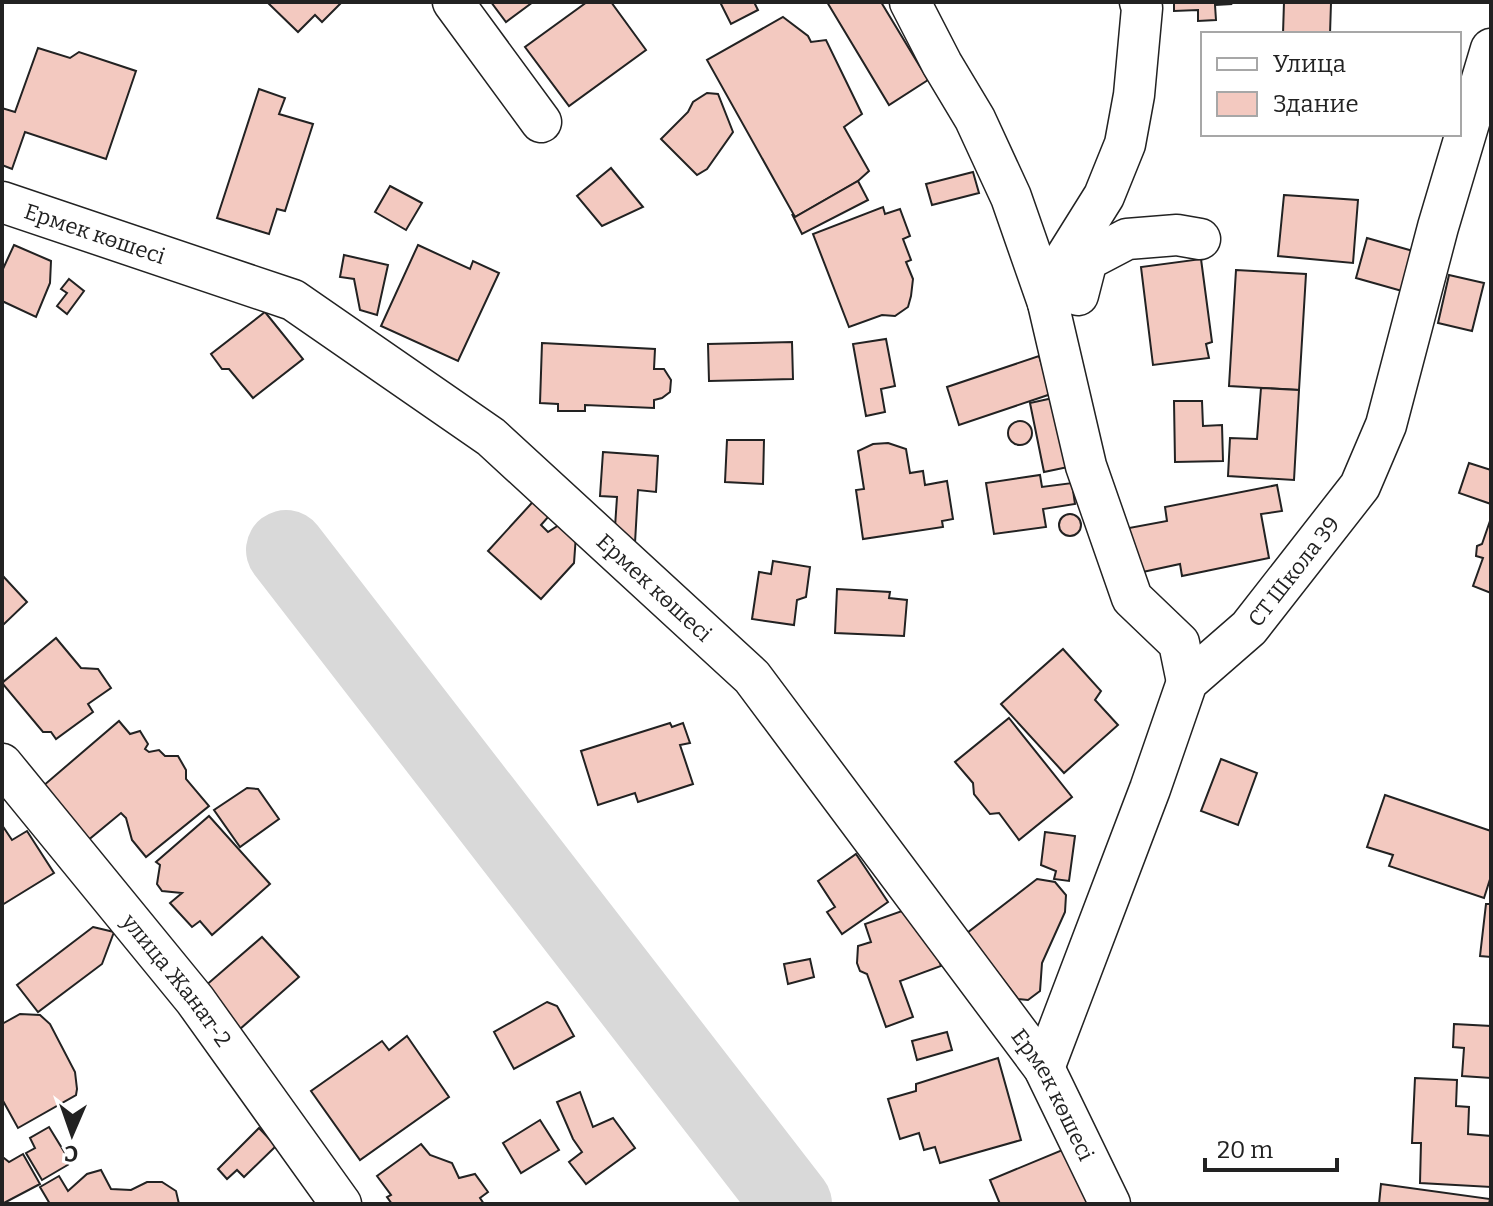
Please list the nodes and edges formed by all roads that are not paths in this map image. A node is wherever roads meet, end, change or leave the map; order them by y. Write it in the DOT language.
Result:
graph roads {
  1 [pos="453,2"];
  2 [pos="910,2"];
  3 [pos="1140,2"];
  4 [pos="1491,49"];
  5 [pos="541,122"];
  6 [pos="2,202"];
  7 [pos="1200,239"];
  8 [pos="1048,303"];
  9 [pos="1058,352"];
  10 [pos="1187,682"];
  11 [pos="2,764"];
  12 [pos="1044,1068"];
  13 [pos="341,1204"];
  14 [pos="1110,1204"];
  1 -- 5 [label="street"];
  2 -- 8 [label="street"];
  3 -- 8 [label="street"];
  4 -- 10 [label="street, СТ Школа 39"];
  6 -- 12 [label="street, Ермек көшесі"];
  7 -- 9 [label="street"];
  8 -- 9 [label="street"];
  9 -- 10 [label="street"];
  10 -- 12 [label="street, СТ Школа 39"];
  11 -- 13 [label="street, улица Жанат-2"];
  12 -- 14 [label="street, Ермек көшесі"];
}
